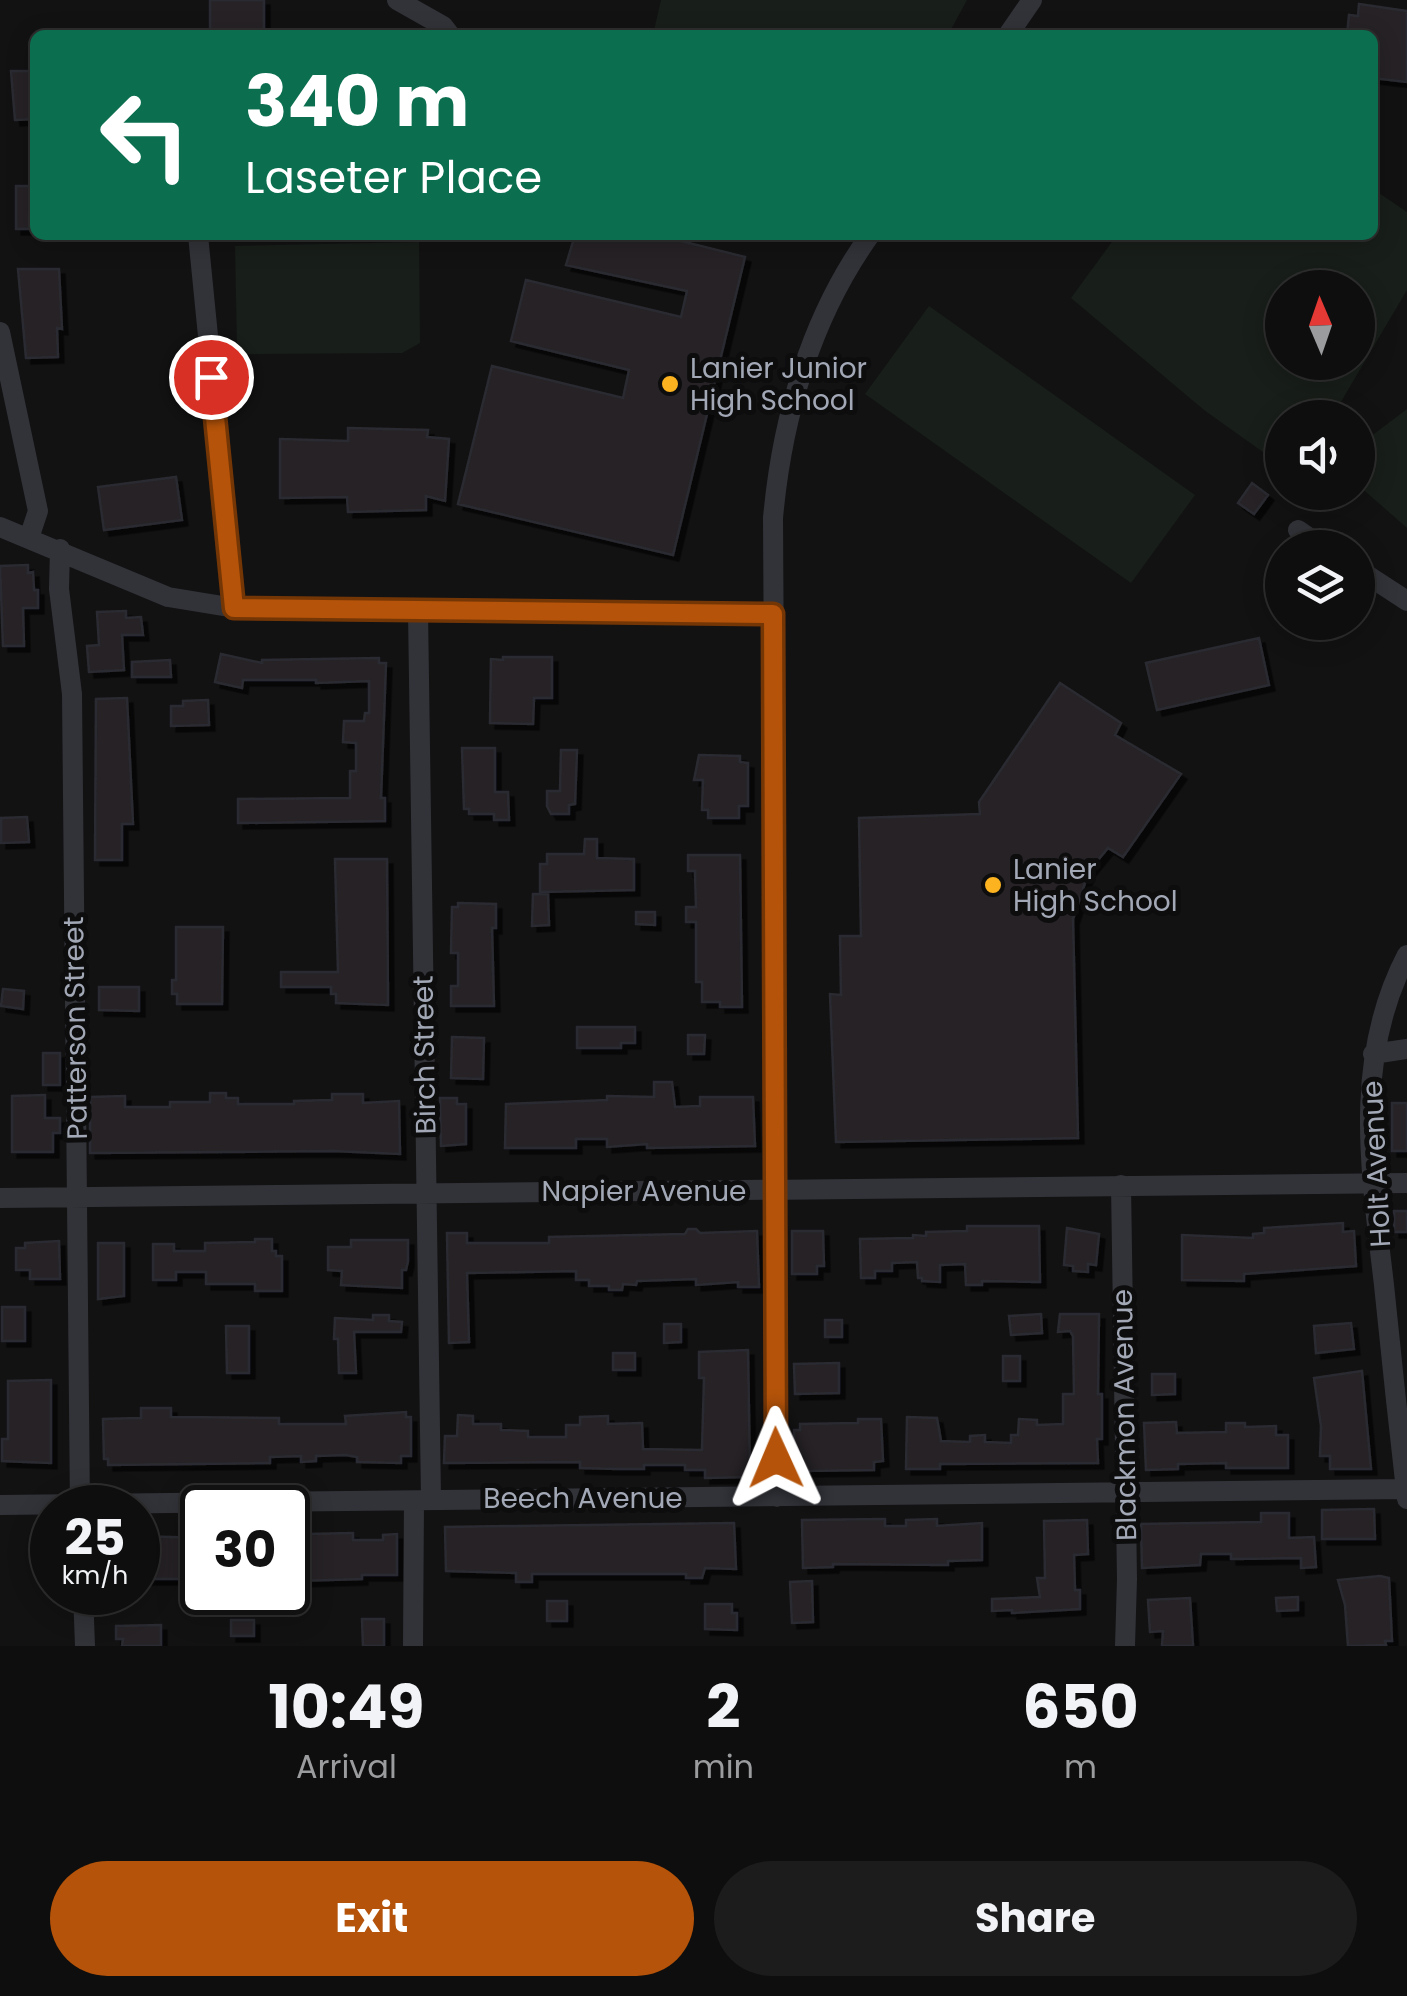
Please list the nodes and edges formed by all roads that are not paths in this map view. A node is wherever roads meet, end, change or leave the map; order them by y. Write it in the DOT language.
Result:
graph roads {
  1 [pos="396,0"];
  2 [pos="1032,0"];
  3 [pos="446,30"];
  4 [pos="1011,30"];
  5 [pos="198,240"];
  6 [pos="867,240"];
  7 [pos="0,332"];
  8 [pos="0,527"];
  9 [pos="30,538"];
  10 [pos="60,549"];
  11 [pos="1375,580"];
  12 [pos="1407,601"];
  13 [pos="234,608"];
  14 [pos="418,610"];
  15 [pos="773,614"];
  16 [pos="1407,955"];
  17 [pos="1407,1049"];
  18 [pos="1373,1054"];
  19 [pos="1372,1183"];
  20 [pos="1407,1183"];
  21 [pos="1121,1185"];
  22 [pos="777,1190"];
  23 [pos="426,1193"];
  24 [pos="77,1197"];
  25 [pos="0,1198"];
  26 [pos="80,1485"];
  27 [pos="1406,1489"];
  28 [pos="1125,1492"];
  29 [pos="777,1496"];
  30 [pos="1407,1499"];
  31 [pos="422,1500"];
  32 [pos="0,1505"];
  33 [pos="30,1505"];
  34 [pos="160,1505"];
  35 [pos="84,1615"];
  36 [pos="85,1646"];
  37 [pos="413,1646"];
  38 [pos="1124,1646"];
  1 -- 3 [label="street"];
  2 -- 4 [label="street"];
  5 -- 13 [label="street"];
  6 -- 15 [label="street"];
  7 -- 9 [label="street"];
  8 -- 9 [label="street"];
  9 -- 10 [label="street"];
  10 -- 13 [label="street"];
  10 -- 24 [label="street, Patterson Street"];
  11 -- 12 [label="street"];
  13 -- 14 [label="street"];
  14 -- 15 [label="street"];
  14 -- 23 [label="street, Birch Street"];
  15 -- 22 [label="street"];
  16 -- 18 [label="street, Holt Avenue"];
  17 -- 18 [label="street"];
  18 -- 19 [label="street, Holt Avenue"];
  19 -- 20 [label="street, Napier Avenue"];
  19 -- 21 [label="street, Napier Avenue"];
  19 -- 27 [label="street, Holt Avenue"];
  21 -- 22 [label="street, Napier Avenue"];
  21 -- 28 [label="street, Blackmon Avenue"];
  22 -- 23 [label="street, Napier Avenue"];
  22 -- 29 [label="street"];
  23 -- 24 [label="street, Napier Avenue"];
  23 -- 31 [label="street, Birch Street"];
  24 -- 25 [label="street, Napier Avenue"];
  24 -- 26 [label="street, Patterson Street"];
  27 -- 28 [label="street, Beech Avenue"];
  27 -- 30 [label="street, Holt Avenue"];
  28 -- 29 [label="street, Beech Avenue"];
  28 -- 38 [label="street, Blackmon Avenue"];
  29 -- 31 [label="street, Beech Avenue"];
  31 -- 34 [label="street, Beech Avenue"];
  31 -- 37 [label="street, Birch Street"];
  32 -- 33 [label="street, Beech Avenue"];
  35 -- 36 [label="street"];
}
